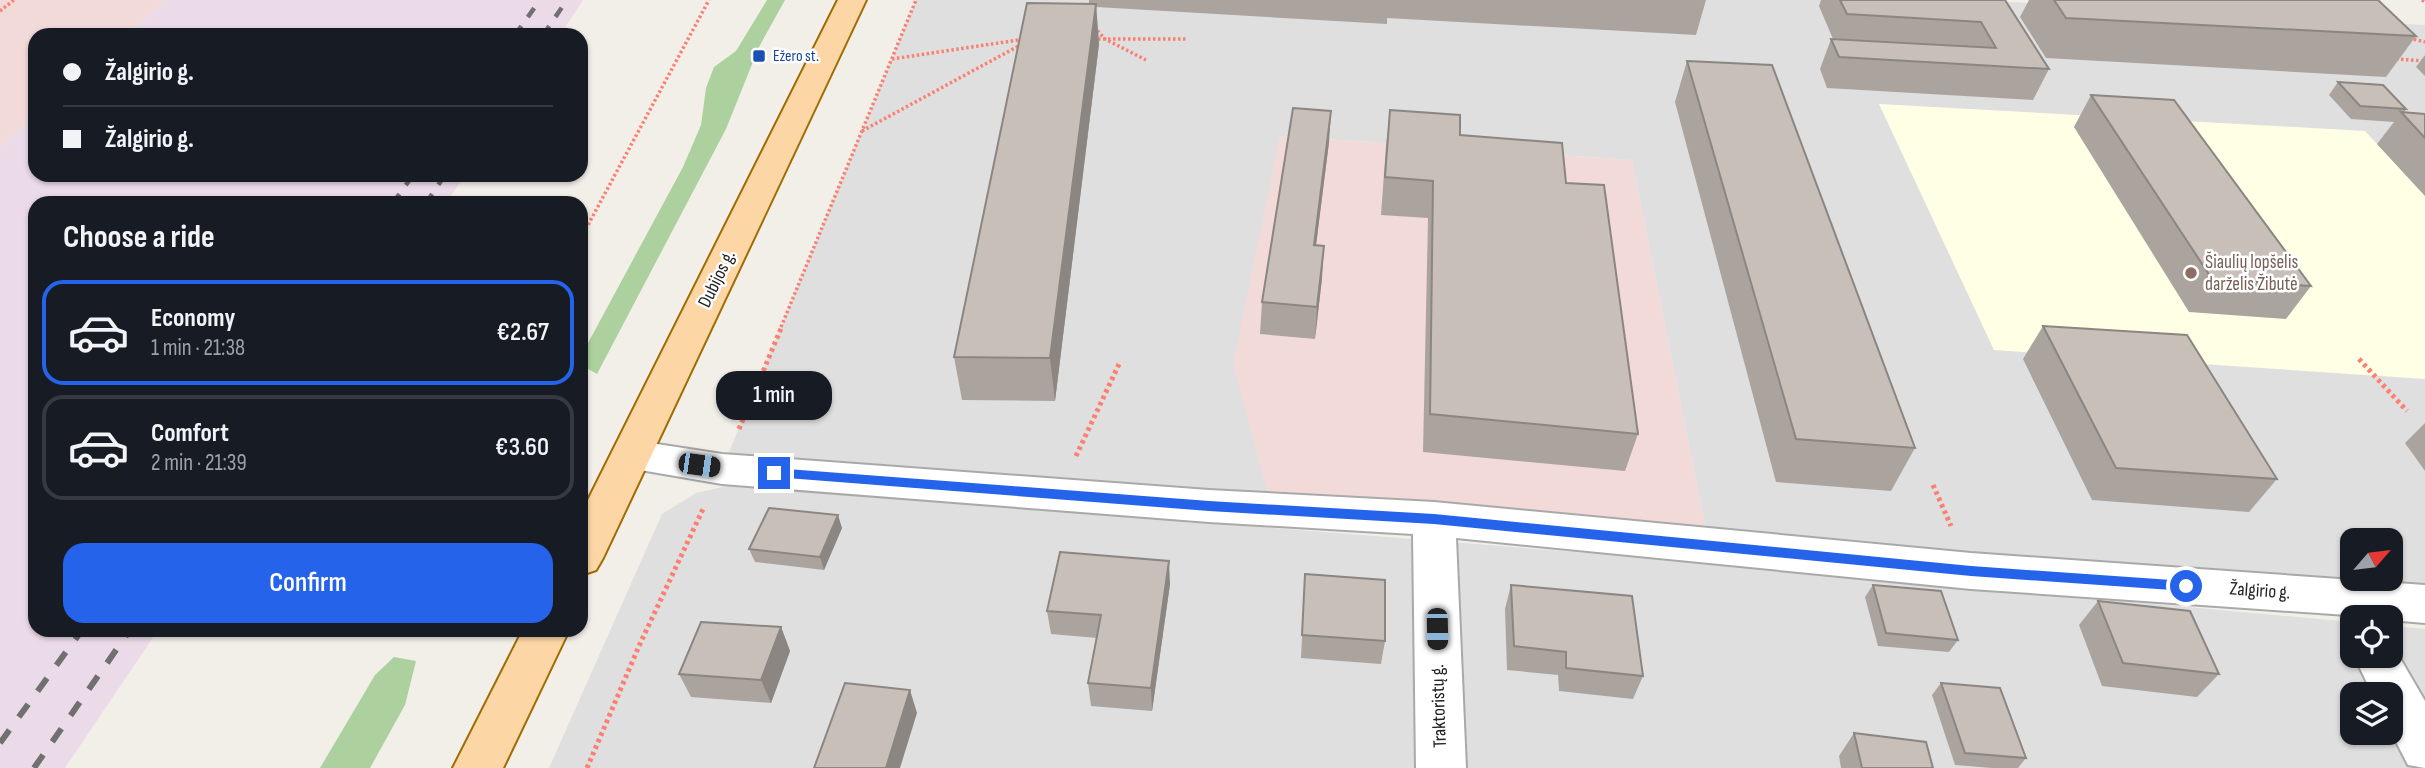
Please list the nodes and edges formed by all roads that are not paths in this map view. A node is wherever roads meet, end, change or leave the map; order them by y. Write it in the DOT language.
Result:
graph roads {
  1 [pos="852,0"];
  2 [pos="631,455"];
  3 [pos="1434,519"];
  4 [pos="588,544"];
  5 [pos="2425,604"];
  6 [pos="2403,605"];
  7 [pos="2340,607"];
  8 [pos="543,637"];
  9 [pos="2383,668"];
  10 [pos="2425,749"];
  11 [pos="478,768"];
  12 [pos="1441,768"];
  1 -- 2 [label="main road, Dubijos g."];
  2 -- 3 [label="street, Žalgirio g."];
  2 -- 4 [label="main road, Dubijos g."];
  3 -- 7 [label="street, Žalgirio g."];
  3 -- 12 [label="street, Traktoristų g."];
  5 -- 6 [label="street, Žalgirio g."];
  8 -- 11 [label="main road"];
  9 -- 10 [label="street"];
}
